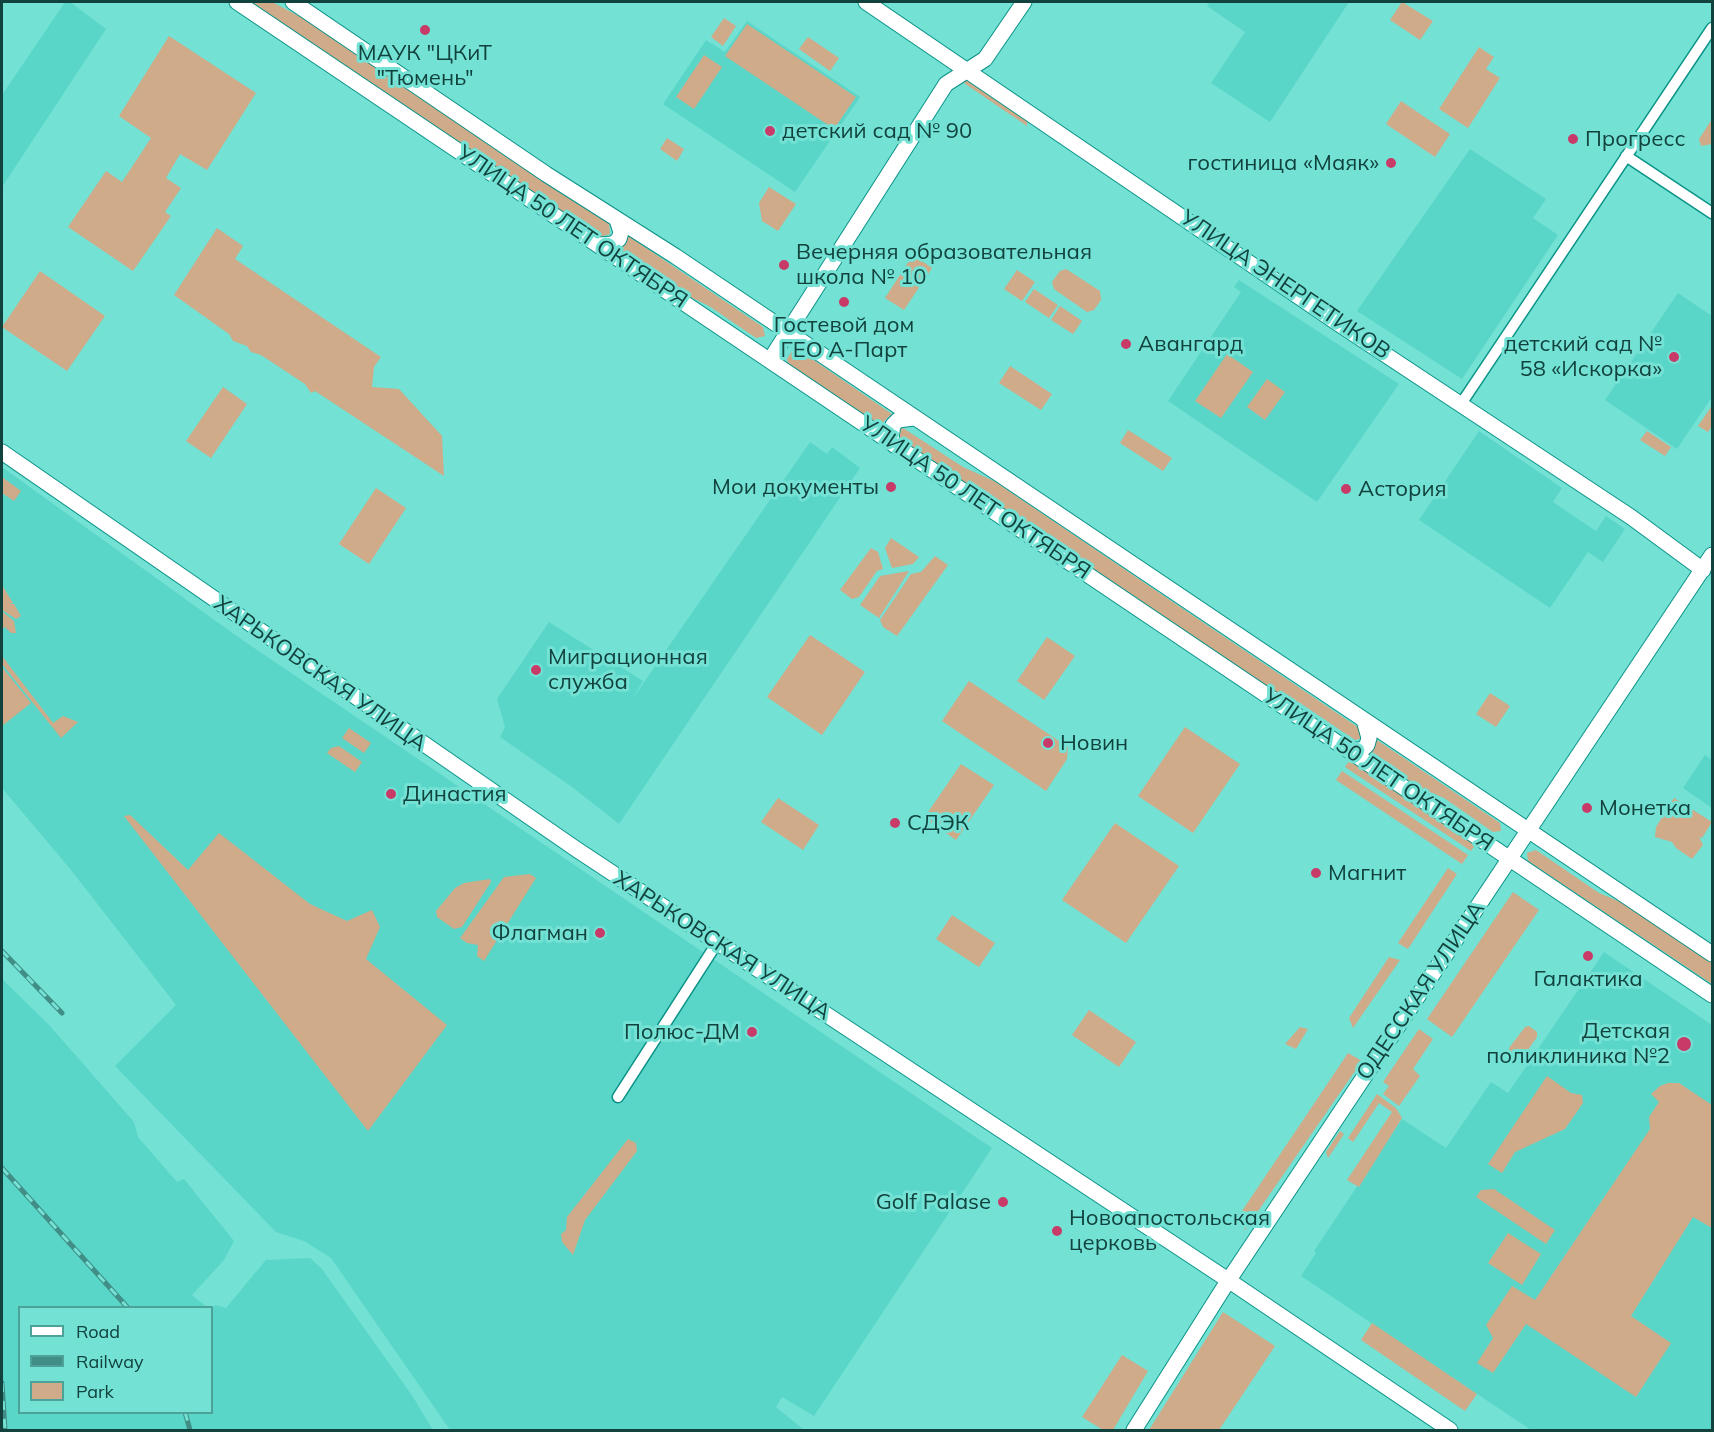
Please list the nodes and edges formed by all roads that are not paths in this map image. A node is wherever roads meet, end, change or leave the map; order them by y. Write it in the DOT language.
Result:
graph roads {
  1 [pos="237,2"];
  2 [pos="293,2"];
  3 [pos="866,2"];
  4 [pos="1024,2"];
  5 [pos="1713,28"];
  6 [pos="967,70"];
  7 [pos="1626,156"];
  8 [pos="1713,213"];
  9 [pos="617,220"];
  10 [pos="599,245"];
  11 [pos="788,333"];
  12 [pos="770,360"];
  13 [pos="1461,404"];
  14 [pos="914,418"];
  15 [pos="894,445"];
  16 [pos="2,452"];
  17 [pos="1713,555"];
  18 [pos="1703,570"];
  19 [pos="1364,720"];
  20 [pos="1348,750"];
  21 [pos="1528,831"];
  22 [pos="1509,859"];
  23 [pos="717,943"];
  24 [pos="1713,954"];
  25 [pos="1713,995"];
  26 [pos="618,1097"];
  27 [pos="1228,1281"];
  28 [pos="1134,1431"];
  29 [pos="1449,1431"];
  1 -- 10 [label="street, УЛИЦА 50 ЛЕТ ОКТЯБРЯ"];
  2 -- 9 [label="street, УЛИЦА 50 ЛЕТ ОКТЯБРЯ"];
  3 -- 6 [label="street, УЛИЦА ЭНЕРГЕТИКОВ"];
  4 -- 6 [label="street"];
  5 -- 7 [label="street"];
  6 -- 11 [label="street"];
  6 -- 13 [label="street, УЛИЦА ЭНЕРГЕТИКОВ"];
  7 -- 8 [label="street"];
  7 -- 13 [label="street"];
  9 -- 10 [label="street"];
  9 -- 11 [label="street, УЛИЦА 50 ЛЕТ ОКТЯБРЯ"];
  10 -- 12 [label="street, УЛИЦА 50 ЛЕТ ОКТЯБРЯ"];
  11 -- 12 [label="street"];
  11 -- 14 [label="street, УЛИЦА 50 ЛЕТ ОКТЯБРЯ"];
  12 -- 15 [label="street, УЛИЦА 50 ЛЕТ ОКТЯБРЯ"];
  13 -- 18 [label="street, УЛИЦА ЭНЕРГЕТИКОВ"];
  14 -- 15 [label="street"];
  14 -- 19 [label="street, УЛИЦА 50 ЛЕТ ОКТЯБРЯ"];
  15 -- 20 [label="street, УЛИЦА 50 ЛЕТ ОКТЯБРЯ"];
  16 -- 23 [label="street, ХАРЬКОВСКАЯ УЛИЦА"];
  17 -- 18 [label="street, ОДЕССКАЯ УЛИЦА"];
  18 -- 21 [label="street, ОДЕССКАЯ УЛИЦА"];
  19 -- 20 [label="street"];
  19 -- 21 [label="street, УЛИЦА 50 ЛЕТ ОКТЯБРЯ"];
  20 -- 22 [label="street, УЛИЦА 50 ЛЕТ ОКТЯБРЯ"];
  21 -- 22 [label="street, ОДЕССКАЯ УЛИЦА"];
  21 -- 24 [label="street, УЛИЦА 50 ЛЕТ ОКТЯБРЯ"];
  22 -- 25 [label="street, УЛИЦА 50 ЛЕТ ОКТЯБРЯ"];
  22 -- 27 [label="street, ОДЕССКАЯ УЛИЦА"];
  23 -- 26 [label="street"];
  23 -- 27 [label="street, ХАРЬКОВСКАЯ УЛИЦА"];
  27 -- 28 [label="street, ОДЕССКАЯ УЛИЦА"];
  27 -- 29 [label="street, ХАРЬКОВСКАЯ УЛИЦА"];
}
